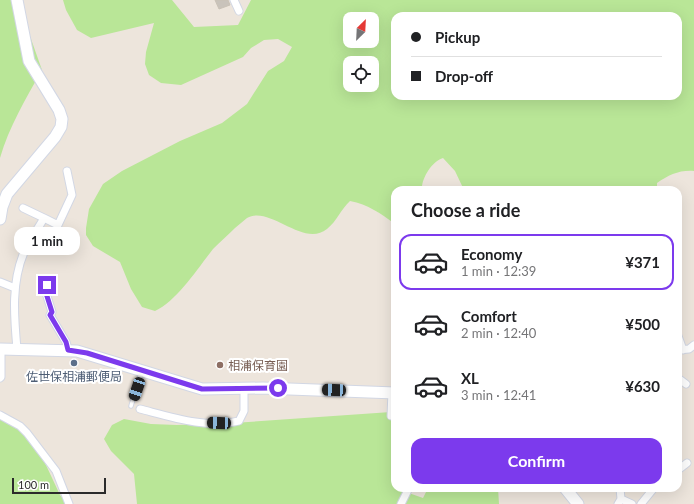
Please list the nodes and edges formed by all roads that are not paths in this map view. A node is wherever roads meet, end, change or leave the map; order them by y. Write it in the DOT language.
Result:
graph roads {
  1 [pos="17,0"];
  2 [pos="234,0"];
  3 [pos="239,11"];
  4 [pos="67,171"];
  5 [pos="23,208"];
  6 [pos="44,218"];
  7 [pos="0,219"];
  8 [pos="0,282"];
  9 [pos="47,285"];
  10 [pos="15,288"];
  11 [pos="694,345"];
  12 [pos="0,349"];
  13 [pos="17,350"];
  14 [pos="68,350"];
  15 [pos="682,350"];
  16 [pos="141,370"];
  17 [pos="0,378"];
  18 [pos="682,381"];
  19 [pos="686,384"];
  20 [pos="244,388"];
  21 [pos="391,392"];
  22 [pos="131,406"];
  23 [pos="140,410"];
  24 [pos="0,415"];
  25 [pos="687,464"];
  26 [pos="682,467"];
  27 [pos="408,492"];
  28 [pos="568,492"];
  29 [pos="620,492"];
  30 [pos="651,492"];
  31 [pos="619,502"];
  32 [pos="69,504"];
  33 [pos="401,504"];
  34 [pos="578,504"];
  35 [pos="632,504"];
  36 [pos="641,504"];
  1 -- 7 [label="street"];
  2 -- 3 [label="street"];
  4 -- 6 [label="street"];
  5 -- 6 [label="street"];
  6 -- 10 [label="street"];
  8 -- 10 [label="street"];
  9 -- 14 [label="street"];
  10 -- 13 [label="street"];
  11 -- 15 [label="street"];
  12 -- 13 [label="street"];
  12 -- 17 [label="street"];
  13 -- 14 [label="street"];
  14 -- 16 [label="street"];
  16 -- 20 [label="street"];
  16 -- 22 [label="lane"];
  18 -- 19 [label="street"];
  20 -- 21 [label="street"];
  20 -- 23 [label="street"];
  24 -- 32 [label="street"];
  25 -- 26 [label="street"];
  27 -- 33 [label="street"];
  28 -- 34 [label="street"];
  29 -- 31 [label="street"];
  30 -- 36 [label="street"];
  31 -- 35 [label="street"];
}
